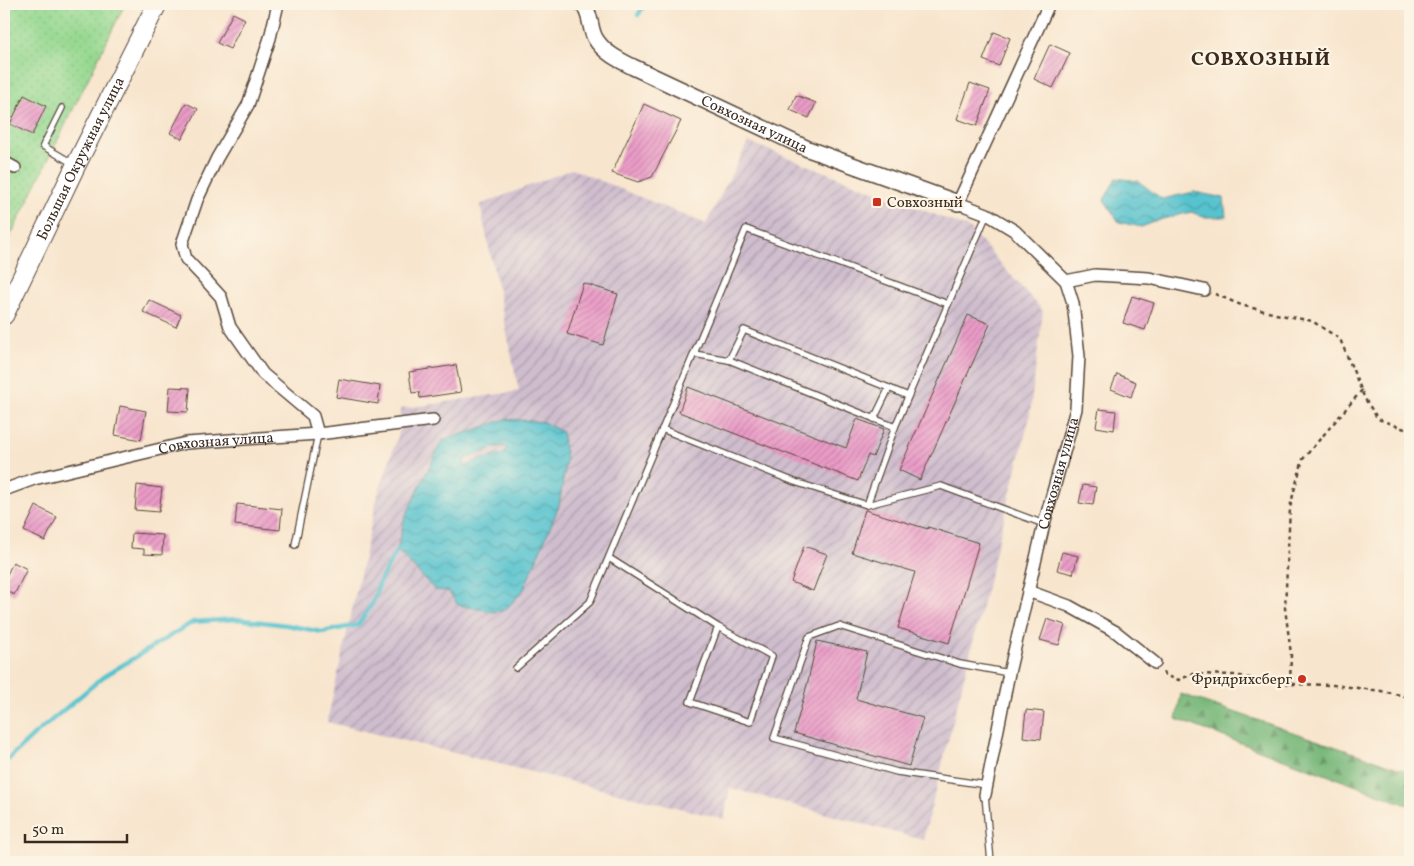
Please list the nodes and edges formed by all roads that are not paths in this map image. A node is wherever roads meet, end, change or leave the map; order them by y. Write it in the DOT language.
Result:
graph roads {
  1 [pos="157,4"];
  2 [pos="278,4"];
  3 [pos="583,4"];
  4 [pos="1049,4"];
  5 [pos="62,108"];
  6 [pos="4,162"];
  7 [pos="76,165"];
  8 [pos="15,168"];
  9 [pos="958,202"];
  10 [pos="987,214"];
  11 [pos="1066,281"];
  12 [pos="1204,290"];
  13 [pos="948,304"];
  14 [pos="4,316"];
  15 [pos="694,354"];
  16 [pos="729,360"];
  17 [pos="890,388"];
  18 [pos="908,396"];
  19 [pos="874,419"];
  20 [pos="433,420"];
  21 [pos="895,427"];
  22 [pos="662,429"];
  23 [pos="318,434"];
  24 [pos="4,490"];
  25 [pos="867,505"];
  26 [pos="1044,524"];
  27 [pos="296,545"];
  28 [pos="609,558"];
  29 [pos="1028,592"];
  30 [pos="718,627"];
  31 [pos="1155,663"];
  32 [pos="516,668"];
  33 [pos="1009,673"];
  34 [pos="986,790"];
  35 [pos="991,862"];
  1 -- 7 [label="highway, Большая Окружная улица"];
  2 -- 23 [label="street"];
  3 -- 9 [label="street, Совхозная улица"];
  4 -- 9 [label="street"];
  5 -- 7 [label="lane"];
  6 -- 8 [label="street"];
  7 -- 14 [label="highway, Большая Окружная улица"];
  9 -- 10 [label="street, Совхозная улица"];
  10 -- 11 [label="street, Совхозная улица"];
  10 -- 13 [label="lane"];
  11 -- 12 [label="street"];
  11 -- 26 [label="street, Совхозная улица"];
  13 -- 15 [label="lane"];
  13 -- 18 [label="lane"];
  15 -- 16 [label="lane"];
  15 -- 22 [label="lane"];
  16 -- 17 [label="lane"];
  16 -- 19 [label="lane"];
  17 -- 18 [label="lane"];
  17 -- 19 [label="lane"];
  18 -- 21 [label="lane"];
  19 -- 21 [label="lane"];
  20 -- 23 [label="street, Совхозная улица"];
  21 -- 25 [label="lane"];
  22 -- 25 [label="lane"];
  22 -- 28 [label="lane"];
  23 -- 24 [label="street, Совхозная улица"];
  23 -- 27 [label="lane"];
  25 -- 26 [label="lane"];
  26 -- 29 [label="street, Совхозная улица"];
  28 -- 30 [label="lane"];
  28 -- 32 [label="lane"];
  29 -- 31 [label="street"];
  29 -- 33 [label="street, Совхозная улица"];
  30 -- 30 [label="lane"];
  33 -- 34 [label="street, Совхозная улица"];
  33 -- 34 [label="lane"];
  34 -- 35 [label="lane"];
}
